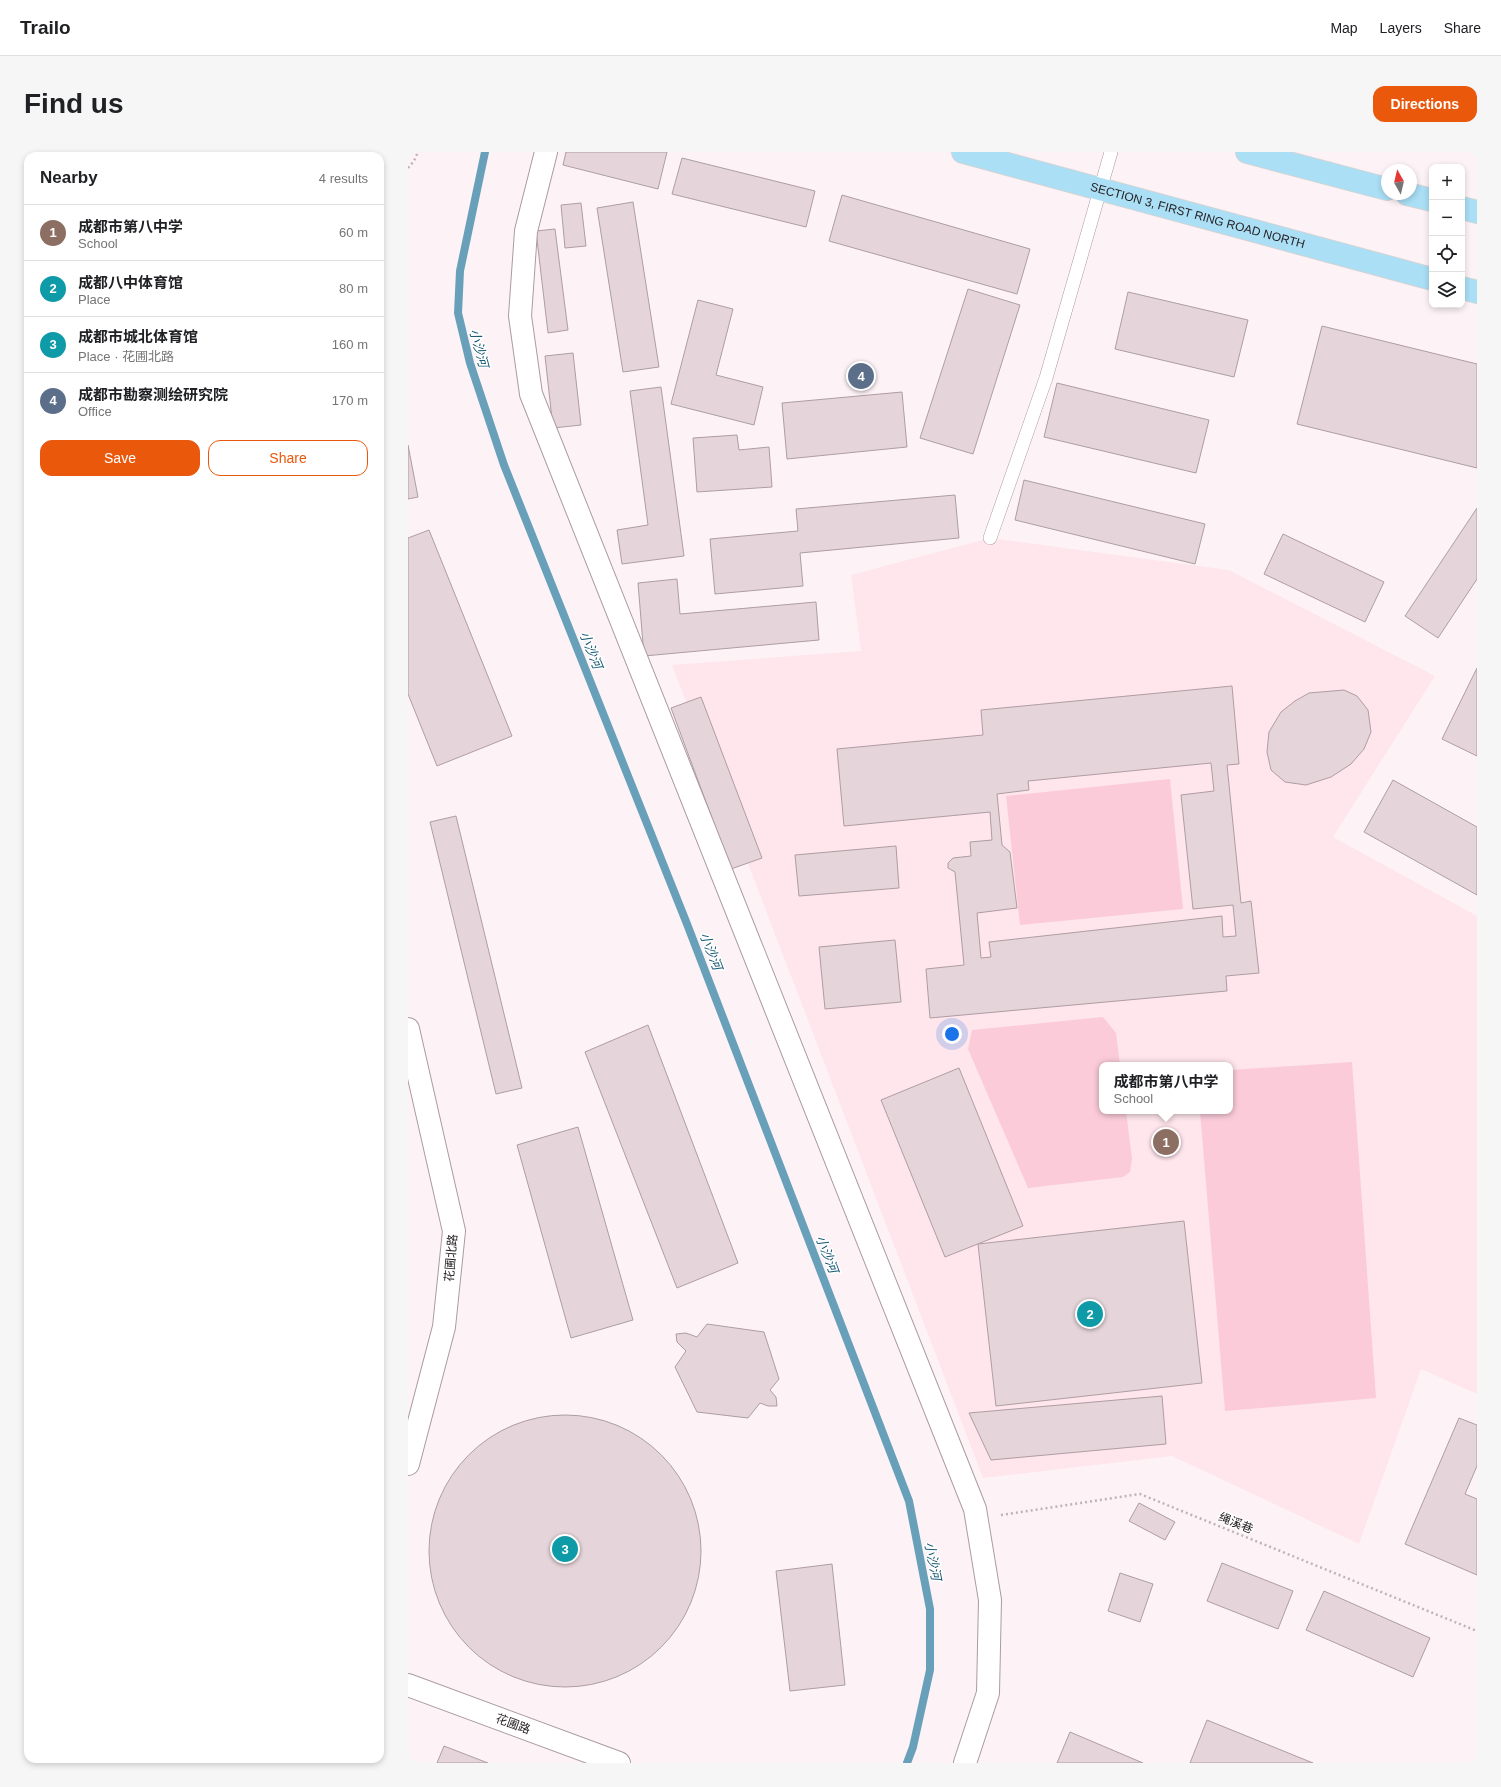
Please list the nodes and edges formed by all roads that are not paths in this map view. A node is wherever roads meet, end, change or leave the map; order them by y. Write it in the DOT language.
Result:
graph roads {
  1 [pos="546,152"];
  2 [pos="963,152"];
  3 [pos="1111,152"];
  4 [pos="1247,152"];
  5 [pos="1381,187"];
  6 [pos="1099,190"];
  7 [pos="1417,196"];
  8 [pos="1429,199"];
  9 [pos="1465,209"];
  10 [pos="1477,212"];
  11 [pos="1429,278"];
  12 [pos="1465,289"];
  13 [pos="1477,292"];
  14 [pos="990,538"];
  15 [pos="408,1029"];
  16 [pos="408,1464"];
  17 [pos="408,1685"];
  18 [pos="619,1763"];
  19 [pos="965,1763"];
  1 -- 19 [label="street"];
  2 -- 6 [label="main road, SECTION 3, FIRST RING ROAD NORTH"];
  3 -- 6 [label="lane"];
  4 -- 5 [label="main road"];
  6 -- 11 [label="main road, SECTION 3, FIRST RING ROAD NORTH"];
  6 -- 14 [label="lane"];
  7 -- 8 [label="main road"];
  9 -- 10 [label="main road"];
  12 -- 13 [label="main road"];
  15 -- 16 [label="street, 花圃北路"];
  17 -- 18 [label="street, 花圃路"];
}
